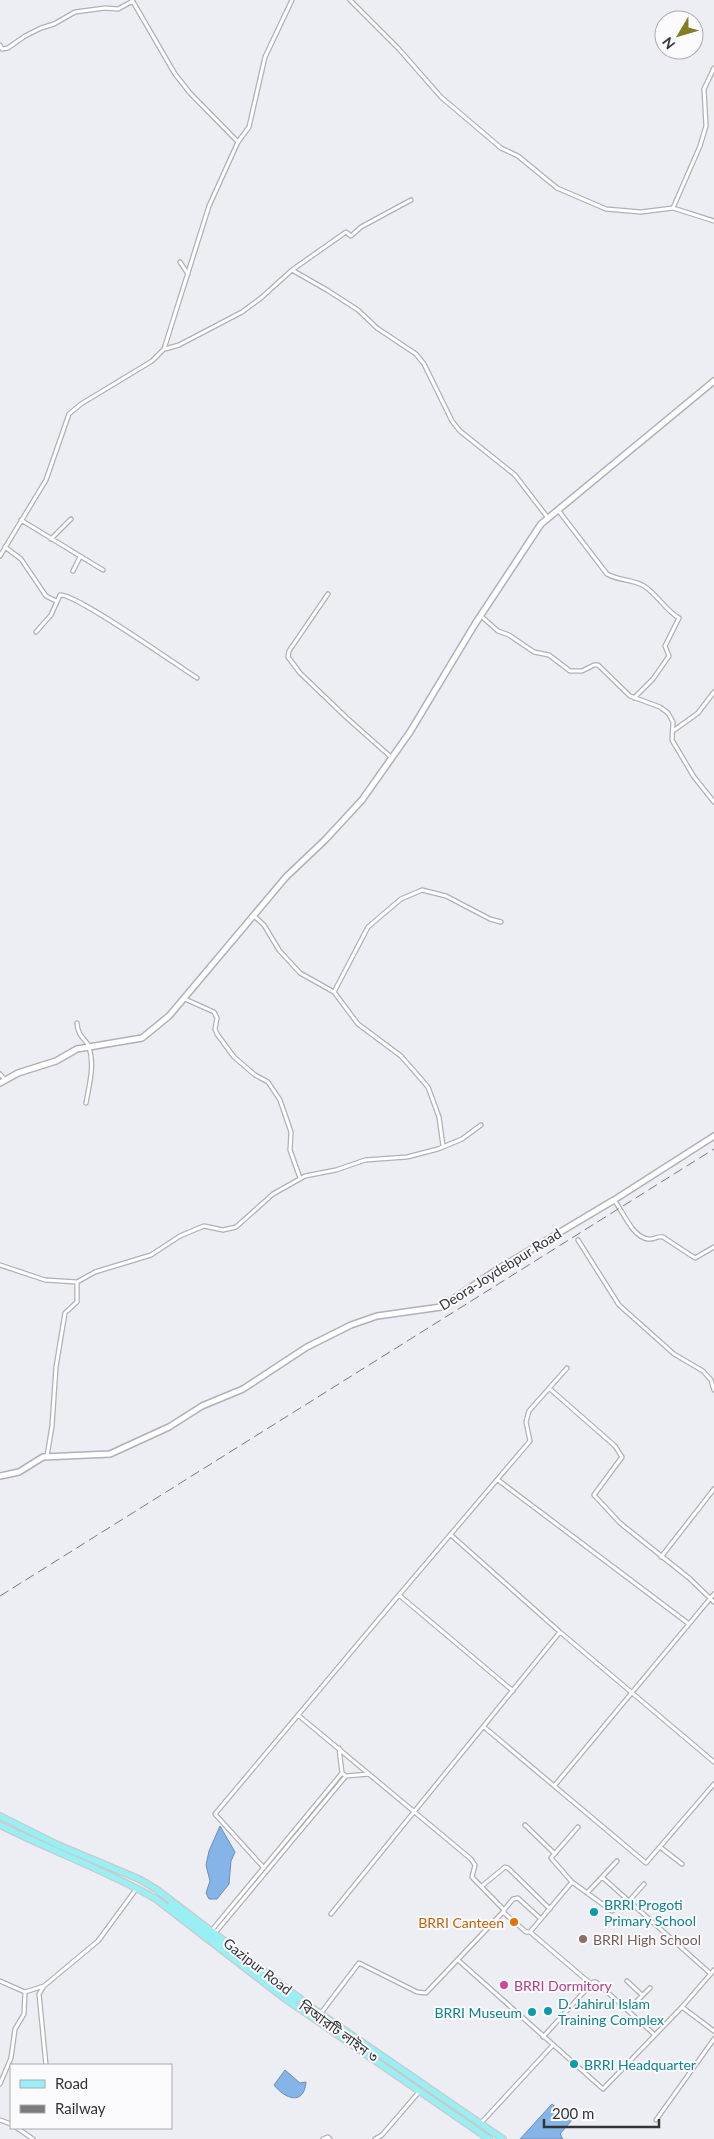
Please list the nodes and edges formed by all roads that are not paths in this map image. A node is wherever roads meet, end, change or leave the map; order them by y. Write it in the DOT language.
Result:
graph roads {
  1 [pos="133,0"];
  2 [pos="292,0"];
  3 [pos="350,0"];
  4 [pos="0,46"];
  5 [pos="714,68"];
  6 [pos="238,142"];
  7 [pos="411,200"];
  8 [pos="673,208"];
  9 [pos="714,221"];
  10 [pos="180,262"];
  11 [pos="292,270"];
  12 [pos="188,274"];
  13 [pos="164,349"];
  14 [pos="714,381"];
  15 [pos="558,510"];
  16 [pos="72,518"];
  17 [pos="548,518"];
  18 [pos="20,520"];
  19 [pos="51,539"];
  20 [pos="5,547"];
  21 [pos="0,556"];
  22 [pos="80,557"];
  23 [pos="103,570"];
  24 [pos="73,571"];
  25 [pos="328,594"];
  26 [pos="56,601"];
  27 [pos="481,616"];
  28 [pos="36,632"];
  29 [pos="197,678"];
  30 [pos="714,692"];
  31 [pos="634,698"];
  32 [pos="673,731"];
  33 [pos="392,758"];
  34 [pos="714,802"];
  35 [pos="253,914"];
  36 [pos="501,922"];
  37 [pos="334,992"];
  38 [pos="185,999"];
  39 [pos="77,1023"];
  40 [pos="89,1047"];
  41 [pos="0,1074"];
  42 [pos="3,1081"];
  43 [pos="86,1103"];
  44 [pos="481,1125"];
  45 [pos="714,1136"];
  46 [pos="443,1146"];
  47 [pos="300,1178"];
  48 [pos="614,1200"];
  49 [pos="578,1240"];
  50 [pos="714,1247"];
  51 [pos="0,1265"];
  52 [pos="76,1282"];
  53 [pos="568,1368"];
  54 [pos="550,1390"];
  55 [pos="714,1390"];
  56 [pos="47,1456"];
  57 [pos="0,1476"];
  58 [pos="498,1480"];
  59 [pos="714,1490"];
  60 [pos="451,1535"];
  61 [pos="661,1556"];
  62 [pos="399,1594"];
  63 [pos="714,1594"];
  64 [pos="710,1598"];
  65 [pos="714,1602"];
  66 [pos="689,1624"];
  67 [pos="560,1632"];
  68 [pos="513,1690"];
  69 [pos="632,1693"];
  70 [pos="298,1714"];
  71 [pos="484,1726"];
  72 [pos="339,1748"];
  73 [pos="714,1762"];
  74 [pos="342,1773"];
  75 [pos="369,1774"];
  76 [pos="346,1776"];
  77 [pos="714,1784"];
  78 [pos="555,1785"];
  79 [pos="414,1810"];
  80 [pos="0,1816"];
  81 [pos="0,1820"];
  82 [pos="0,1824"];
  83 [pos="526,1825"];
  84 [pos="578,1827"];
  85 [pos="660,1847"];
  86 [pos="554,1852"];
  87 [pos="617,1861"];
  88 [pos="682,1864"];
  89 [pos="264,1868"];
  90 [pos="602,1877"];
  91 [pos="572,1882"];
  92 [pos="644,1884"];
  93 [pos="482,1886"];
  94 [pos="137,1888"];
  95 [pos="587,1893"];
  96 [pos="629,1900"];
  97 [pos="550,1908"];
  98 [pos="504,1911"];
  99 [pos="331,1914"];
  100 [pos="541,1919"];
  101 [pos="214,1931"];
  102 [pos="530,1932"];
  103 [pos="458,1960"];
  104 [pos="712,1972"];
  105 [pos="0,1981"];
  106 [pos="627,1981"];
  107 [pos="591,1984"];
  108 [pos="44,1986"];
  109 [pos="650,1988"];
  110 [pos="25,1992"];
  111 [pos="642,1996"];
  112 [pos="682,2007"];
  113 [pos="628,2010"];
  114 [pos="320,2014"];
  115 [pos="714,2031"];
  116 [pos="655,2036"];
  117 [pos="543,2037"];
  118 [pos="714,2039"];
  119 [pos="553,2045"];
  120 [pos="46,2064"];
  121 [pos="0,2084"];
  122 [pos="419,2092"];
  123 [pos="656,2120"];
  124 [pos="480,2124"];
  125 [pos="22,2129"];
  126 [pos="33,2139"];
  127 [pos="323,2139"];
  128 [pos="330,2139"];
  129 [pos="375,2139"];
  130 [pos="488,2139"];
  131 [pos="496,2139"];
  132 [pos="503,2139"];
  1 -- 4 [label="street"];
  1 -- 6 [label="street"];
  2 -- 6 [label="street"];
  3 -- 8 [label="street"];
  5 -- 8 [label="street"];
  6 -- 12 [label="street"];
  7 -- 11 [label="street"];
  8 -- 9 [label="street"];
  10 -- 12 [label="street"];
  11 -- 13 [label="street"];
  11 -- 17 [label="street"];
  12 -- 13 [label="street"];
  13 -- 18 [label="street"];
  14 -- 15 [label="street"];
  15 -- 17 [label="street"];
  15 -- 31 [label="street"];
  16 -- 19 [label="street"];
  17 -- 27 [label="street"];
  18 -- 19 [label="street"];
  18 -- 20 [label="street"];
  19 -- 22 [label="street"];
  20 -- 21 [label="street"];
  20 -- 26 [label="street"];
  22 -- 23 [label="street"];
  22 -- 24 [label="street"];
  25 -- 33 [label="street"];
  26 -- 28 [label="street"];
  26 -- 29 [label="street"];
  27 -- 31 [label="street"];
  27 -- 33 [label="street"];
  30 -- 32 [label="street"];
  31 -- 32 [label="street"];
  32 -- 34 [label="street"];
  33 -- 35 [label="street"];
  35 -- 37 [label="street"];
  35 -- 38 [label="street"];
  36 -- 37 [label="street"];
  37 -- 46 [label="street"];
  38 -- 40 [label="street"];
  38 -- 47 [label="street"];
  39 -- 40 [label="street"];
  40 -- 42 [label="street"];
  40 -- 43 [label="street"];
  41 -- 42 [label="street"];
  44 -- 46 [label="street"];
  45 -- 48 [label="street, Deora-Joydebpur Road"];
  46 -- 47 [label="street"];
  47 -- 52 [label="street"];
  48 -- 50 [label="street"];
  48 -- 56 [label="street, Deora-Joydebpur Road"];
  49 -- 55 [label="street"];
  51 -- 52 [label="street"];
  52 -- 56 [label="street"];
  53 -- 54 [label="street"];
  54 -- 58 [label="street"];
  54 -- 61 [label="street"];
  56 -- 57 [label="street"];
  58 -- 60 [label="street"];
  58 -- 66 [label="street"];
  59 -- 61 [label="street"];
  60 -- 62 [label="street"];
  60 -- 67 [label="street"];
  61 -- 64 [label="street"];
  62 -- 68 [label="street"];
  62 -- 70 [label="street"];
  63 -- 64 [label="street"];
  64 -- 65 [label="street"];
  64 -- 66 [label="street"];
  66 -- 69 [label="street"];
  67 -- 68 [label="street"];
  67 -- 69 [label="street"];
  68 -- 71 [label="street"];
  69 -- 73 [label="street"];
  69 -- 78 [label="street"];
  70 -- 72 [label="street"];
  70 -- 89 [label="street"];
  71 -- 78 [label="street"];
  71 -- 79 [label="street"];
  72 -- 74 [label="street"];
  72 -- 75 [label="street"];
  74 -- 76 [label="street"];
  74 -- 89 [label="street"];
  75 -- 76 [label="street"];
  75 -- 79 [label="street"];
  76 -- 101 [label="street"];
  77 -- 85 [label="street"];
  78 -- 85 [label="street"];
  79 -- 93 [label="street"];
  79 -- 99 [label="street"];
  80 -- 101 [label="main road, Gazipur Road"];
  81 -- 131 [label="main road, বিআরটি লাইন ৩"];
  82 -- 94 [label="main road, Gazipur Road"];
  83 -- 86 [label="street"];
  84 -- 86 [label="street"];
  85 -- 88 [label="street"];
  86 -- 91 [label="street"];
  87 -- 90 [label="street"];
  89 -- 101 [label="street"];
  90 -- 95 [label="street"];
  90 -- 96 [label="street"];
  91 -- 95 [label="street"];
  91 -- 97 [label="street"];
  92 -- 96 [label="street"];
  93 -- 97 [label="street"];
  93 -- 98 [label="street"];
  94 -- 108 [label="street"];
  94 -- 122 [label="main road, Gazipur Road"];
  95 -- 96 [label="street"];
  96 -- 104 [label="street"];
  97 -- 100 [label="street"];
  98 -- 100 [label="street"];
  98 -- 102 [label="street"];
  98 -- 103 [label="street"];
  100 -- 102 [label="street"];
  101 -- 114 [label="main road, Gazipur Road"];
  102 -- 107 [label="street"];
  103 -- 114 [label="street"];
  103 -- 117 [label="street"];
  104 -- 112 [label="street"];
  105 -- 110 [label="street"];
  106 -- 111 [label="street"];
  107 -- 113 [label="street"];
  107 -- 117 [label="street"];
  108 -- 110 [label="street"];
  108 -- 120 [label="street"];
  109 -- 111 [label="street"];
  110 -- 121 [label="street"];
  111 -- 113 [label="street"];
  112 -- 115 [label="street"];
  112 -- 116 [label="street"];
  113 -- 116 [label="street"];
  114 -- 124 [label="main road, Gazipur Road"];
  116 -- 119 [label="street"];
  117 -- 119 [label="street"];
  118 -- 123 [label="street"];
  119 -- 124 [label="street"];
  122 -- 129 [label="street"];
  122 -- 130 [label="main road, Gazipur Road"];
  124 -- 132 [label="main road, Gazipur Road"];
  125 -- 126 [label="street"];
  127 -- 128 [label="street"];
}
